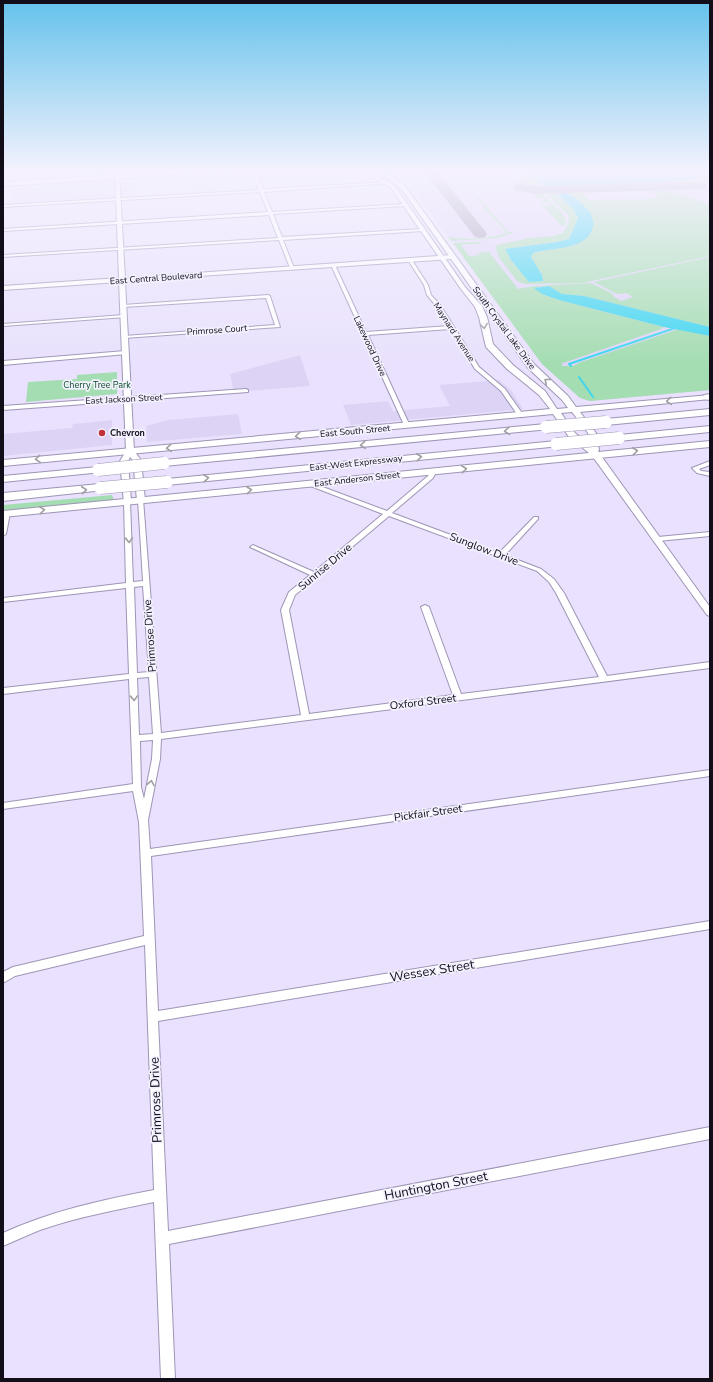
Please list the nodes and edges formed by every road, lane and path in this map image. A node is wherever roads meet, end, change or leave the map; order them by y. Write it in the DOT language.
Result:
graph roads {
  1 [pos="120,235"];
  2 [pos="280,235"];
  3 [pos="337,235"];
  4 [pos="427,235"];
  5 [pos="437,235"];
  6 [pos="282,239"];
  7 [pos="121,249"];
  8 [pos="3,256"];
  9 [pos="452,257"];
  10 [pos="442,258"];
  11 [pos="410,260"];
  12 [pos="333,265"];
  13 [pos="292,268"];
  14 [pos="122,280"];
  15 [pos="3,288"];
  16 [pos="123,306"];
  17 [pos="124,316"];
  18 [pos="3,325"];
  19 [pos="452,327"];
  20 [pos="364,334"];
  21 [pos="124,338"];
  22 [pos="125,353"];
  23 [pos="3,363"];
  24 [pos="246,390"];
  25 [pos="709,397"];
  26 [pos="128,399"];
  27 [pos="3,408"];
  28 [pos="574,409"];
  29 [pos="556,412"];
  30 [pos="710,412"];
  31 [pos="520,416"];
  32 [pos="407,426"];
  33 [pos="710,429"];
  34 [pos="710,444"];
  35 [pos="130,451"];
  36 [pos="596,455"];
  37 [pos="3,462"];
  38 [pos="710,463"];
  39 [pos="433,472"];
  40 [pos="710,474"];
  41 [pos="3,479"];
  42 [pos="310,484"];
  43 [pos="3,497"];
  44 [pos="141,500"];
  45 [pos="127,501"];
  46 [pos="5,513"];
  47 [pos="389,513"];
  48 [pos="536,518"];
  49 [pos="3,534"];
  50 [pos="710,534"];
  51 [pos="658,539"];
  52 [pos="252,547"];
  53 [pos="501,555"];
  54 [pos="315,575"];
  55 [pos="147,584"];
  56 [pos="130,585"];
  57 [pos="3,600"];
  58 [pos="425,607"];
  59 [pos="710,613"];
  60 [pos="710,665"];
  61 [pos="153,674"];
  62 [pos="133,676"];
  63 [pos="604,678"];
  64 [pos="3,691"];
  65 [pos="458,697"];
  66 [pos="306,717"];
  67 [pos="157,736"];
  68 [pos="135,739"];
  69 [pos="710,773"];
  70 [pos="137,787"];
  71 [pos="3,806"];
  72 [pos="144,822"];
  73 [pos="146,853"];
  74 [pos="710,925"];
  75 [pos="150,939"];
  76 [pos="3,978"];
  77 [pos="153,1017"];
  78 [pos="710,1133"];
  79 [pos="160,1194"];
  80 [pos="162,1239"];
  81 [pos="3,1240"];
  82 [pos="168,1379"];
  1 -- 7 [label="street, Primrose Drive"];
  2 -- 6 [label="street"];
  3 -- 6 [label="street"];
  4 -- 10 [label="main road, South Crystal Lake Drive"];
  5 -- 9 [label="main road, South Crystal Lake Drive"];
  6 -- 7 [label="street"];
  6 -- 13 [label="street"];
  7 -- 8 [label="street"];
  7 -- 14 [label="street, Primrose Drive"];
  9 -- 10 [label="street, East Central Boulevard"];
  28 -- 9 [label="main road, South Crystal Lake Drive, one-way"];
  10 -- 11 [label="street, East Central Boulevard"];
  10 -- 29 [label="main road, South Crystal Lake Drive, one-way"];
  11 -- 12 [label="street, East Central Boulevard"];
  11 -- 19 [label="street, Maynard Avenue"];
  12 -- 13 [label="street, East Central Boulevard"];
  12 -- 20 [label="street, Lakewood Drive"];
  13 -- 14 [label="street, East Central Boulevard"];
  14 -- 15 [label="street, East Central Boulevard"];
  14 -- 16 [label="street, Primrose Drive"];
  16 -- 17 [label="street, Primrose Drive"];
  16 -- 21 [label="street, Primrose Court"];
  17 -- 18 [label="street"];
  17 -- 21 [label="street, Primrose Drive"];
  19 -- 20 [label="street"];
  19 -- 31 [label="street, Maynard Avenue"];
  20 -- 32 [label="street, Lakewood Drive"];
  21 -- 22 [label="street, Primrose Drive"];
  22 -- 23 [label="street"];
  22 -- 26 [label="street, Primrose Drive"];
  24 -- 26 [label="street, East Jackson Street"];
  25 -- 28 [label="main road, East South Street, one-way"];
  26 -- 27 [label="street, East Jackson Street"];
  26 -- 35 [label="street, Primrose Drive"];
  28 -- 29 [label="main road, East South Street"];
  28 -- 36 [label="main road, South Crystal Lake Drive"];
  29 -- 31 [label="main road, East South Street"];
  29 -- 36 [label="main road, South Crystal Lake Drive"];
  30 -- 41 [label="highway, East-West Expressway, one-way, bridge"];
  31 -- 32 [label="main road, East South Street"];
  32 -- 35 [label="main road, East South Street, one-way"];
  43 -- 33 [label="highway, East-West Expressway, one-way, bridge"];
  36 -- 34 [label="main road, East Anderson Street, one-way"];
  35 -- 37 [label="main road, East South Street, one-way"];
  35 -- 44 [label="street, Primrose Drive"];
  35 -- 45 [label="street, Primrose Drive"];
  39 -- 36 [label="main road, East Anderson Street, one-way"];
  36 -- 51 [label="street, South Crystal Lake Drive"];
  38 -- 40 [label="street"];
  39 -- 42 [label="main road, East Anderson Street"];
  39 -- 47 [label="street, Sunrise Drive"];
  44 -- 42 [label="main road, East Anderson Street, one-way"];
  42 -- 47 [label="street, Sunglow Drive"];
  44 -- 45 [label="main road, East Anderson Street"];
  44 -- 55 [label="street, Primrose Drive"];
  46 -- 45 [label="main road, East Anderson Street, one-way"];
  45 -- 56 [label="street, Primrose Drive, one-way"];
  46 -- 49 [label="street"];
  47 -- 53 [label="street, Sunglow Drive"];
  47 -- 54 [label="street, Sunrise Drive"];
  48 -- 53 [label="street"];
  50 -- 51 [label="street"];
  51 -- 59 [label="street, South Crystal Lake Drive"];
  52 -- 54 [label="street"];
  53 -- 63 [label="street, Sunglow Drive"];
  54 -- 66 [label="street, Sunrise Drive"];
  55 -- 56 [label="street"];
  55 -- 61 [label="street, Primrose Drive"];
  56 -- 57 [label="street"];
  56 -- 62 [label="street, Primrose Drive"];
  58 -- 65 [label="street"];
  60 -- 63 [label="street, Oxford Street"];
  61 -- 62 [label="street"];
  61 -- 67 [label="street, Primrose Drive"];
  62 -- 64 [label="street"];
  62 -- 68 [label="street, Primrose Drive, one-way"];
  63 -- 65 [label="street, Oxford Street"];
  65 -- 66 [label="street, Oxford Street"];
  66 -- 67 [label="street, Oxford Street"];
  67 -- 68 [label="street, Oxford Street"];
  72 -- 67 [label="street, Primrose Drive, one-way"];
  68 -- 70 [label="street, Primrose Drive"];
  69 -- 73 [label="street, Pickfair Street"];
  70 -- 71 [label="street"];
  70 -- 72 [label="street, Primrose Drive"];
  72 -- 73 [label="street, Primrose Drive"];
  73 -- 75 [label="street, Primrose Drive"];
  74 -- 77 [label="street, Wessex Street"];
  75 -- 76 [label="street"];
  75 -- 77 [label="street, Primrose Drive"];
  77 -- 79 [label="street, Primrose Drive"];
  78 -- 80 [label="street, Huntington Street"];
  79 -- 80 [label="street, Primrose Drive"];
  79 -- 81 [label="street"];
  80 -- 82 [label="street, Primrose Drive"];
}
